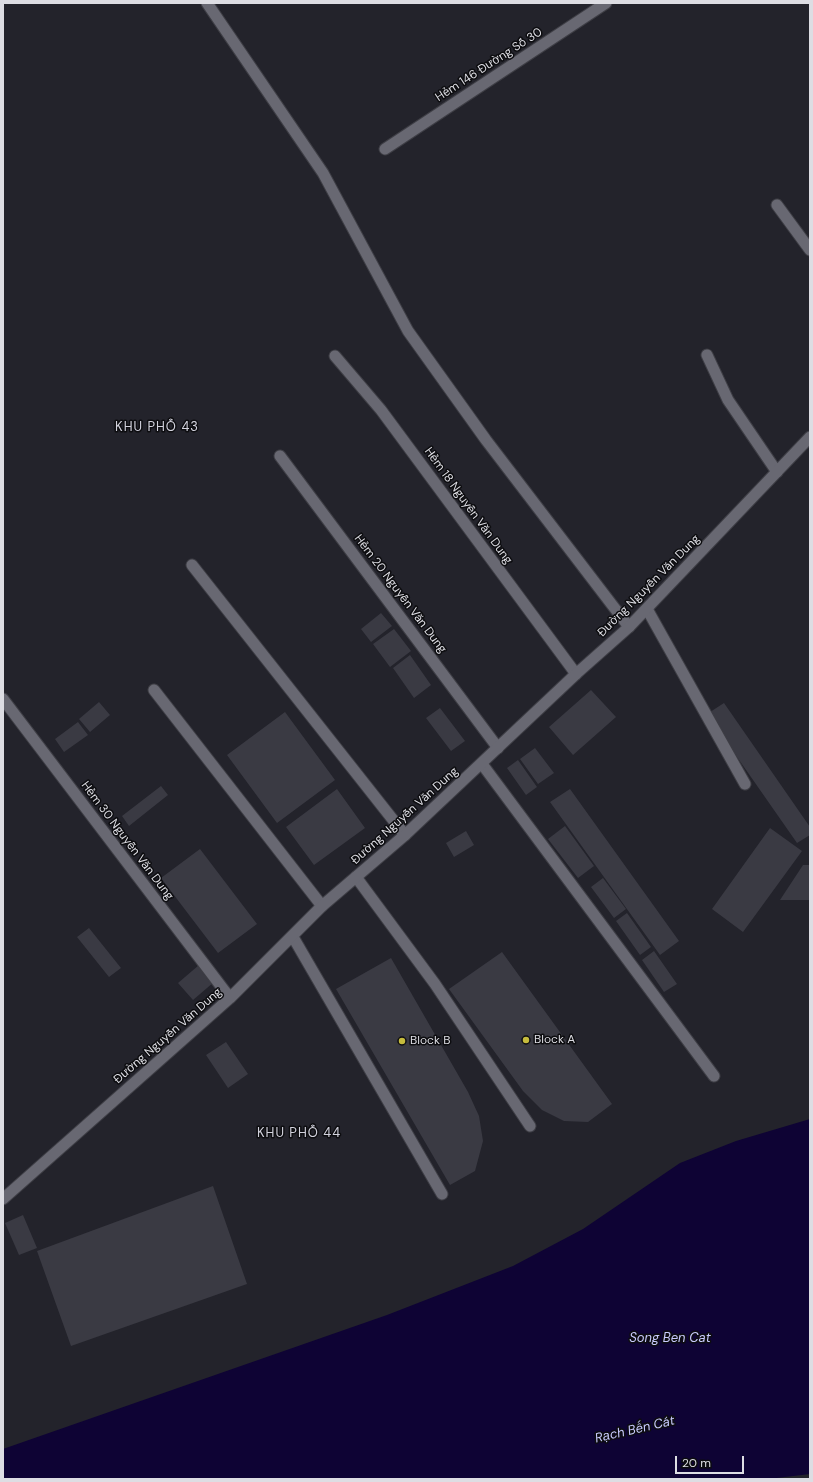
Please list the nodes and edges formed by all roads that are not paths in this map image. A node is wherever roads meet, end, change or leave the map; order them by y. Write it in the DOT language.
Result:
graph roads {
  1 [pos="207,3"];
  2 [pos="606,3"];
  3 [pos="385,149"];
  4 [pos="777,205"];
  5 [pos="810,250"];
  6 [pos="707,355"];
  7 [pos="335,356"];
  8 [pos="810,437"];
  9 [pos="280,456"];
  10 [pos="777,472"];
  11 [pos="192,565"];
  12 [pos="647,609"];
  13 [pos="629,627"];
  14 [pos="576,674"];
  15 [pos="154,690"];
  16 [pos="3,699"];
  17 [pos="498,748"];
  18 [pos="482,764"];
  19 [pos="745,784"];
  20 [pos="405,835"];
  21 [pos="356,877"];
  22 [pos="322,906"];
  23 [pos="293,937"];
  24 [pos="230,998"];
  25 [pos="714,1076"];
  26 [pos="530,1126"];
  27 [pos="442,1194"];
  28 [pos="3,1199"];
  1 -- 13 [label="street"];
  2 -- 3 [label="street, Hẻm 146 Đường Số 30"];
  4 -- 5 [label="street"];
  6 -- 10 [label="street"];
  7 -- 14 [label="street, Hẻm 18 Nguyễn Văn Dung"];
  8 -- 10 [label="street, Đường Nguyễn Văn Dung"];
  9 -- 17 [label="street, Hẻm 20 Nguyễn Văn Dung"];
  10 -- 12 [label="street, Đường Nguyễn Văn Dung"];
  11 -- 20 [label="street"];
  12 -- 13 [label="street, Đường Nguyễn Văn Dung"];
  12 -- 19 [label="street"];
  13 -- 14 [label="street, Đường Nguyễn Văn Dung"];
  14 -- 17 [label="street, Đường Nguyễn Văn Dung"];
  15 -- 22 [label="street"];
  16 -- 24 [label="street, Hẻm 30 Nguyễn Văn Dung"];
  17 -- 18 [label="street, Đường Nguyễn Văn Dung"];
  18 -- 20 [label="street, Đường Nguyễn Văn Dung"];
  18 -- 25 [label="street"];
  20 -- 21 [label="street, Đường Nguyễn Văn Dung"];
  21 -- 22 [label="street, Đường Nguyễn Văn Dung"];
  21 -- 26 [label="street"];
  22 -- 23 [label="street, Đường Nguyễn Văn Dung"];
  23 -- 24 [label="street, Đường Nguyễn Văn Dung"];
  23 -- 27 [label="street"];
  24 -- 28 [label="street, Đường Nguyễn Văn Dung"];
}
